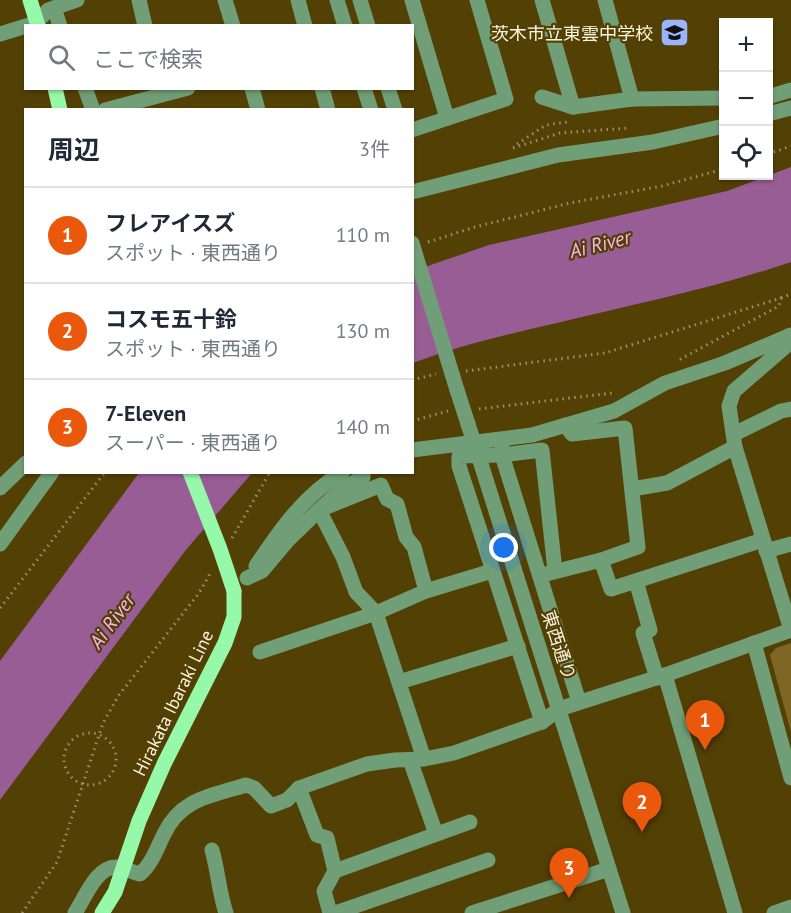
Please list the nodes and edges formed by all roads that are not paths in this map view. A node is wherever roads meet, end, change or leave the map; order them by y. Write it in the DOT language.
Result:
graph roads {
  1 [pos="30,0"];
  2 [pos="77,0"];
  3 [pos="139,0"];
  4 [pos="225,0"];
  5 [pos="298,0"];
  6 [pos="337,0"];
  7 [pos="360,0"];
  8 [pos="412,0"];
  9 [pos="477,0"];
  10 [pos="542,0"];
  11 [pos="605,0"];
  12 [pos="54,8"];
  13 [pos="32,24"];
  14 [pos="33,24"];
  15 [pos="59,24"];
  16 [pos="145,24"];
  17 [pos="232,24"];
  18 [pos="304,24"];
  19 [pos="344,24"];
  20 [pos="367,24"];
  21 [pos="24,27"];
  22 [pos="0,34"];
  23 [pos="55,90"];
  24 [pos="86,90"];
  25 [pos="253,90"];
  26 [pos="323,90"];
  27 [pos="365,90"];
  28 [pos="389,90"];
  29 [pos="791,90"];
  30 [pos="159,92"];
  31 [pos="773,95"];
  32 [pos="542,97"];
  33 [pos="719,98"];
  34 [pos="632,99"];
  35 [pos="60,108"];
  36 [pos="92,108"];
  37 [pos="111,108"];
  38 [pos="257,108"];
  39 [pos="327,108"];
  40 [pos="370,108"];
  41 [pos="394,108"];
  42 [pos="791,108"];
  43 [pos="773,113"];
  44 [pos="571,115"];
  45 [pos="447,118"];
  46 [pos="719,127"];
  47 [pos="414,129"];
  48 [pos="414,191"];
  49 [pos="418,244"];
  50 [pos="790,336"];
  51 [pos="791,409"];
  52 [pos="565,425"];
  53 [pos="735,440"];
  54 [pos="502,447"];
  55 [pos="414,450"];
  56 [pos="24,465"];
  57 [pos="51,474"];
  58 [pos="191,474"];
  59 [pos="340,474"];
  60 [pos="363,474"];
  61 [pos="0,488"];
  62 [pos="632,489"];
  63 [pos="319,510"];
  64 [pos="0,544"];
  65 [pos="791,544"];
  66 [pos="765,546"];
  67 [pos="601,560"];
  68 [pos="492,571"];
  69 [pos="555,572"];
  70 [pos="540,575"];
  71 [pos="247,578"];
  72 [pos="636,581"];
  73 [pos="234,591"];
  74 [pos="426,591"];
  75 [pos="376,613"];
  76 [pos="791,630"];
  77 [pos="754,643"];
  78 [pos="518,646"];
  79 [pos="260,652"];
  80 [pos="661,676"];
  81 [pos="399,682"];
  82 [pos="579,702"];
  83 [pos="559,709"];
  84 [pos="542,722"];
  85 [pos="418,759"];
  86 [pos="791,778"];
  87 [pos="299,788"];
  88 [pos="470,822"];
  89 [pos="436,834"];
  90 [pos="212,850"];
  91 [pos="488,860"];
  92 [pos="122,868"];
  93 [pos="609,869"];
  94 [pos="335,871"];
  95 [pos="791,907"];
  96 [pos="75,913"];
  97 [pos="102,913"];
  98 [pos="226,913"];
  99 [pos="330,913"];
  100 [pos="335,913"];
  101 [pos="472,913"];
  102 [pos="623,913"];
  103 [pos="735,913"];
  104 [pos="774,913"];
  1 -- 13 [label="main road"];
  2 -- 12 [label="street"];
  3 -- 16 [label="street"];
  4 -- 17 [label="street"];
  5 -- 18 [label="street"];
  6 -- 19 [label="street"];
  7 -- 20 [label="street"];
  8 -- 45 [label="street"];
  9 -- 45 [label="street"];
  10 -- 44 [label="street"];
  11 -- 34 [label="street"];
  12 -- 14 [label="street"];
  12 -- 15 [label="street"];
  21 -- 22 [label="street"];
  23 -- 35 [label="main road"];
  24 -- 36 [label="street"];
  25 -- 38 [label="street"];
  26 -- 39 [label="street"];
  27 -- 40 [label="street"];
  28 -- 41 [label="street"];
  29 -- 31 [label="street"];
  30 -- 37 [label="street"];
  32 -- 44 [label="street"];
  33 -- 34 [label="street"];
  34 -- 44 [label="street"];
  42 -- 43 [label="street"];
  45 -- 47 [label="street"];
  46 -- 48 [label="street"];
  49 -- 83 [label="street, 東西通り, bridge"];
  50 -- 52 [label="street"];
  50 -- 53 [label="street"];
  51 -- 53 [label="street"];
  52 -- 54 [label="street"];
  52 -- 62 [label="street"];
  53 -- 62 [label="street"];
  53 -- 66 [label="street"];
  54 -- 55 [label="street"];
  54 -- 68 [label="street"];
  54 -- 69 [label="street"];
  54 -- 70 [label="street"];
  56 -- 61 [label="street"];
  57 -- 64 [label="street"];
  58 -- 73 [label="main road, Hirakata Ibaraki Line, bridge"];
  59 -- 71 [label="street"];
  60 -- 63 [label="street"];
  62 -- 67 [label="street"];
  63 -- 71 [label="street"];
  63 -- 74 [label="street"];
  63 -- 75 [label="street"];
  65 -- 66 [label="street"];
  66 -- 72 [label="street"];
  66 -- 76 [label="street"];
  67 -- 69 [label="street"];
  67 -- 72 [label="street"];
  68 -- 74 [label="street"];
  68 -- 78 [label="street"];
  69 -- 70 [label="street"];
  70 -- 82 [label="street"];
  71 -- 73 [label="street"];
  72 -- 80 [label="street"];
  73 -- 92 [label="main road, Hirakata Ibaraki Line"];
  74 -- 75 [label="street"];
  75 -- 79 [label="street"];
  75 -- 81 [label="street"];
  76 -- 77 [label="street"];
  77 -- 80 [label="street"];
  77 -- 86 [label="street"];
  78 -- 81 [label="street"];
  78 -- 84 [label="street"];
  80 -- 82 [label="street"];
  80 -- 103 [label="street"];
  81 -- 85 [label="street"];
  82 -- 83 [label="street"];
  83 -- 84 [label="street"];
  83 -- 93 [label="street, 東西通り"];
  84 -- 85 [label="street"];
  85 -- 87 [label="street"];
  85 -- 89 [label="street"];
  87 -- 92 [label="street"];
  87 -- 94 [label="street"];
  88 -- 89 [label="street"];
  89 -- 94 [label="street"];
  90 -- 98 [label="street"];
  91 -- 100 [label="street"];
  92 -- 96 [label="street"];
  92 -- 97 [label="main road, Hirakata Ibaraki Line"];
  93 -- 101 [label="street"];
  93 -- 102 [label="street, 東西通り"];
  94 -- 99 [label="street"];
  95 -- 104 [label="street"];
}
